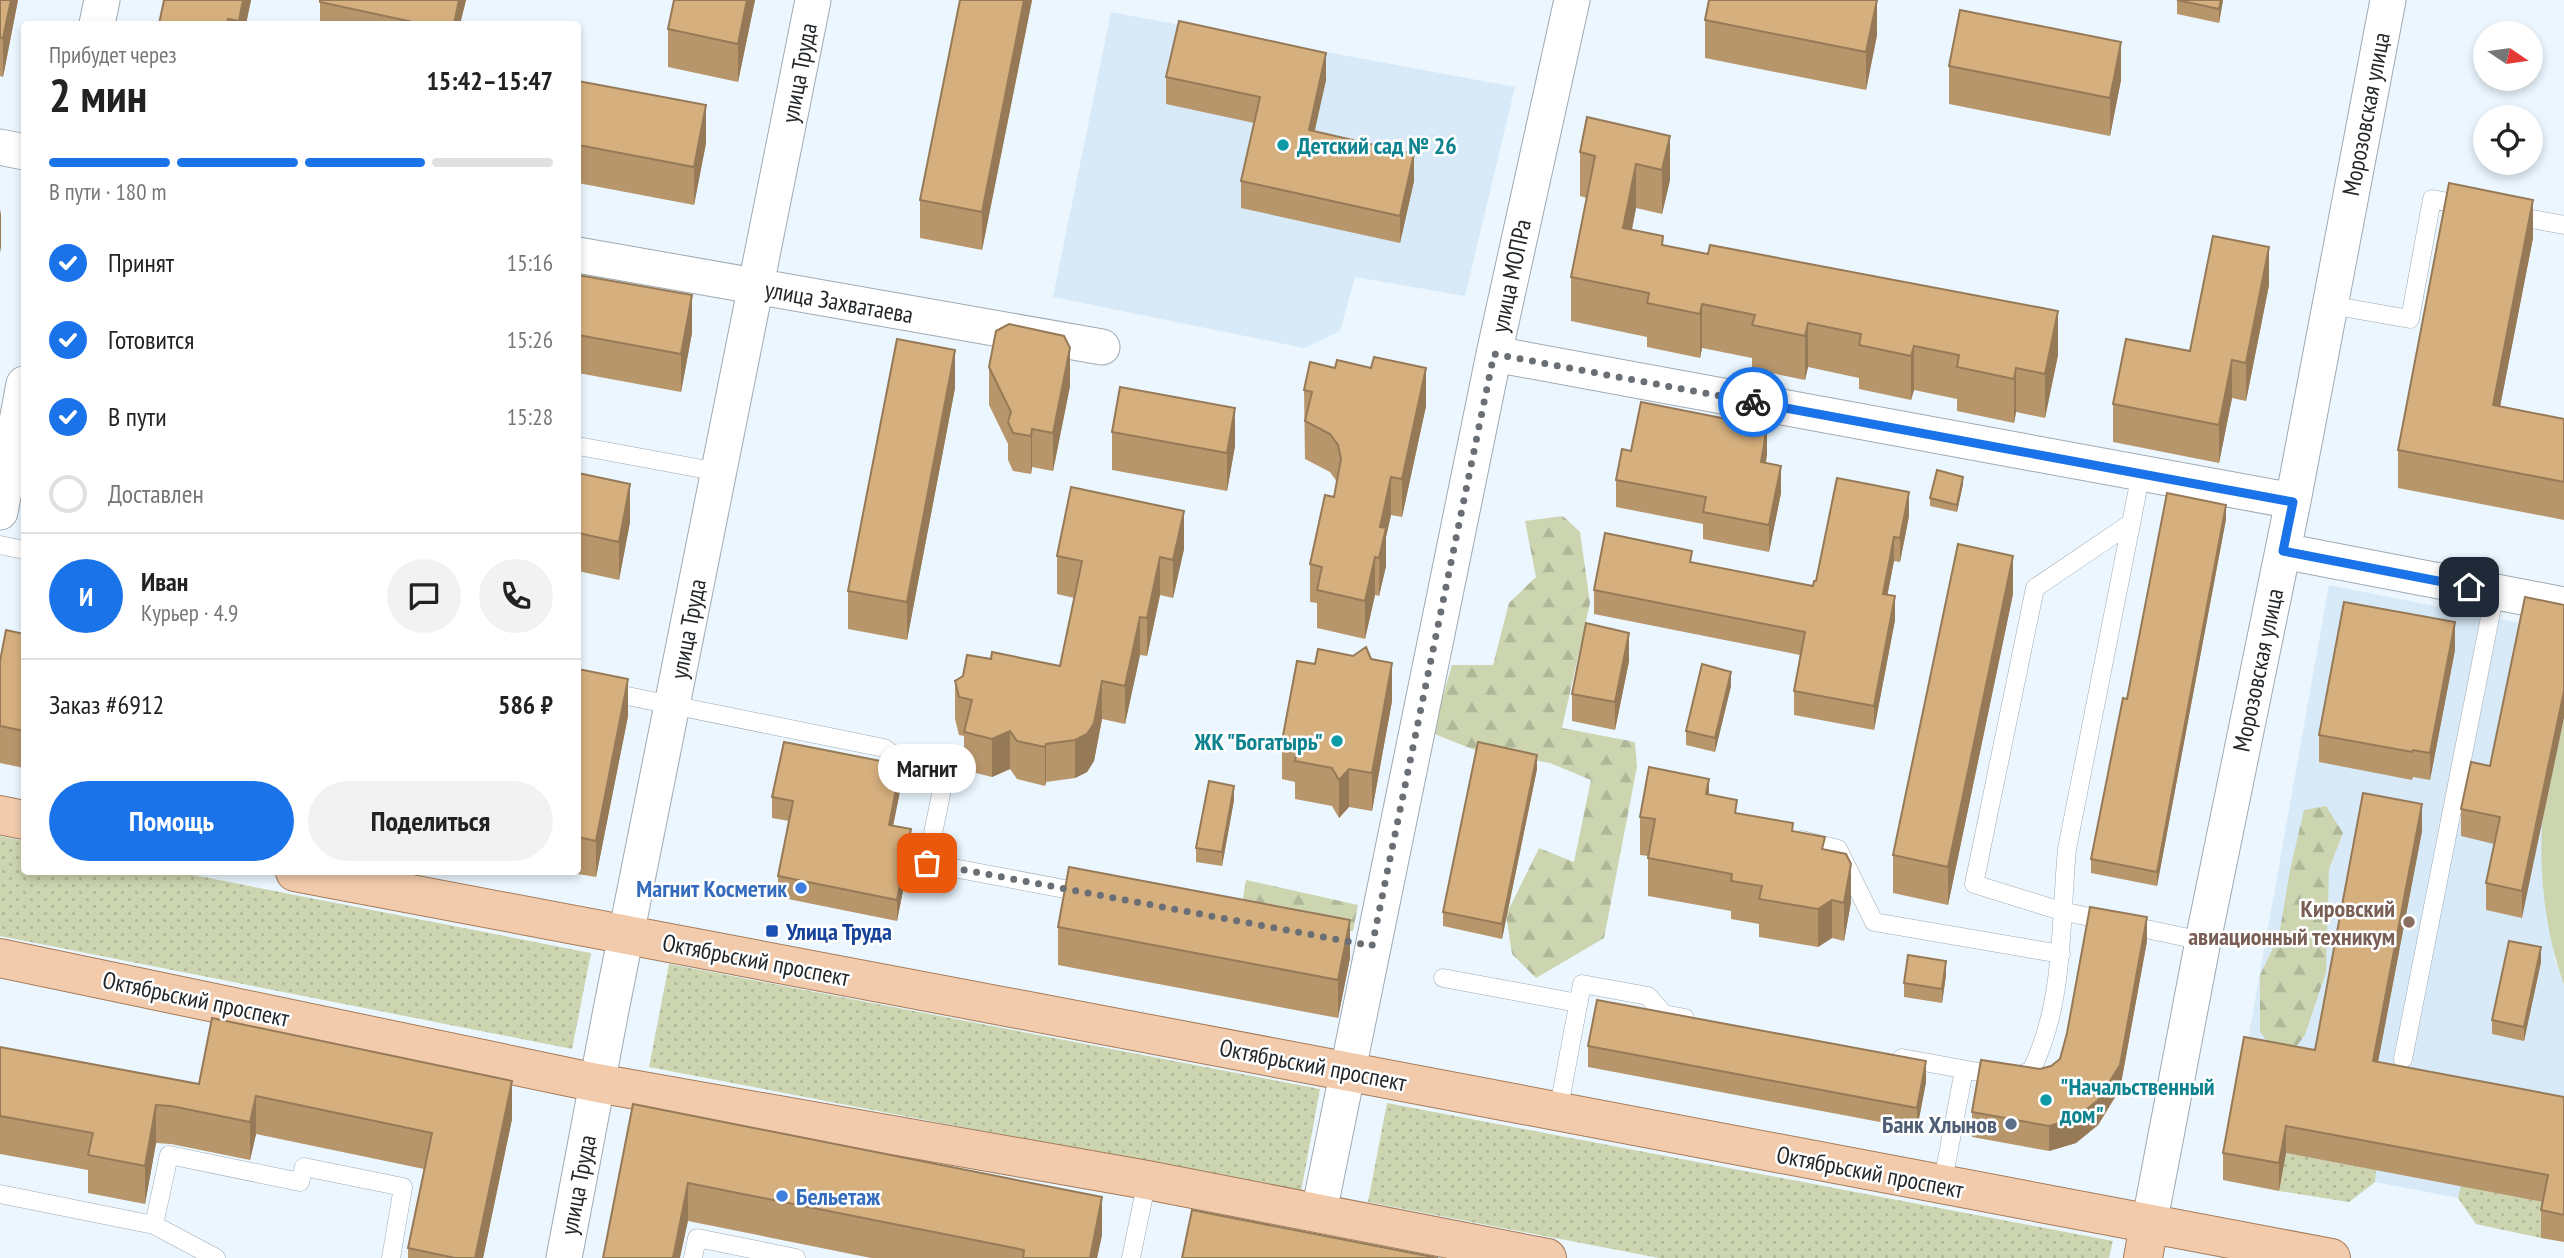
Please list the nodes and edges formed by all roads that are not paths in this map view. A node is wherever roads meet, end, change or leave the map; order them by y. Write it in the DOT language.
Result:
graph roads {
  1 [pos="102,0"];
  2 [pos="813,0"];
  3 [pos="1572,0"];
  4 [pos="2388,0"];
  5 [pos="98,21"];
  6 [pos="0,147"];
  7 [pos="21,151"];
  8 [pos="2564,225"];
  9 [pos="581,255"];
  10 [pos="756,288"];
  11 [pos="2330,305"];
  12 [pos="1101,347"];
  13 [pos="1494,354"];
  14 [pos="21,400"];
  15 [pos="581,447"];
  16 [pos="719,472"];
  17 [pos="2141,473"];
  18 [pos="2293,502"];
  19 [pos="0,512"];
  20 [pos="2131,523"];
  21 [pos="0,545"];
  22 [pos="21,549"];
  23 [pos="2283,551"];
  24 [pos="2495,592"];
  25 [pos="2564,605"];
  26 [pos="581,687"];
  27 [pos="673,705"];
  28 [pos="0,815"];
  29 [pos="21,819"];
  30 [pos="1790,837"];
  31 [pos="311,875"];
  32 [pos="1097,895"];
  33 [pos="2062,911"];
  34 [pos="627,935"];
  35 [pos="2203,941"];
  36 [pos="2061,954"];
  37 [pos="0,958"];
  38 [pos="1443,978"];
  39 [pos="1578,1003"];
  40 [pos="1705,1021"];
  41 [pos="1882,1054"];
  42 [pos="2403,1059"];
  43 [pos="1964,1070"];
  44 [pos="1346,1072"];
  45 [pos="597,1083"];
  46 [pos="1558,1112"];
  47 [pos="1147,1180"];
  48 [pos="1942,1185"];
  49 [pos="0,1194"];
  50 [pos="1319,1212"];
  51 [pos="153,1225"];
  52 [pos="2146,1242"];
  53 [pos="216,1258"];
  54 [pos="391,1258"];
  55 [pos="564,1258"];
  56 [pos="692,1258"];
  57 [pos="796,1258"];
  58 [pos="1131,1258"];
  59 [pos="1547,1258"];
  60 [pos="2332,1258"];
  1 -- 5 [label="street"];
  2 -- 10 [label="street, улица Труда"];
  3 -- 13 [label="street, улица МОПРа"];
  4 -- 11 [label="street, Морозовская улица"];
  6 -- 7 [label="street"];
  8 -- 11 [label="lane"];
  9 -- 10 [label="street, улица Захватаева"];
  10 -- 12 [label="street, улица Захватаева"];
  10 -- 16 [label="street, улица Труда"];
  11 -- 18 [label="street, Морозовская улица"];
  13 -- 17 [label="street"];
  13 -- 44 [label="street, улица МОПРа"];
  14 -- 19 [label="street"];
  15 -- 16 [label="lane"];
  16 -- 27 [label="street, улица Труда"];
  17 -- 18 [label="street"];
  17 -- 20 [label="lane"];
  18 -- 23 [label="street, Морозовская улица"];
  20 -- 33 [label="lane"];
  20 -- 33 [label="lane"];
  21 -- 22 [label="lane"];
  23 -- 24 [label="street"];
  23 -- 35 [label="street, Морозовская улица"];
  24 -- 25 [label="street"];
  24 -- 42 [label="lane"];
  26 -- 27 [label="lane"];
  27 -- 32 [label="lane"];
  27 -- 34 [label="street, улица Труда"];
  28 -- 29 [label="main road"];
  30 -- 36 [label="lane"];
  31 -- 34 [label="main road, Октябрьский проспект"];
  33 -- 35 [label="lane"];
  33 -- 36 [label="lane"];
  34 -- 44 [label="main road, Октябрьский проспект"];
  34 -- 45 [label="street, улица Труда"];
  35 -- 52 [label="street, Морозовская улица"];
  36 -- 43 [label="lane"];
  37 -- 45 [label="main road, Октябрьский проспект"];
  38 -- 39 [label="lane"];
  39 -- 40 [label="lane"];
  39 -- 46 [label="lane"];
  41 -- 43 [label="lane"];
  43 -- 48 [label="lane"];
  44 -- 46 [label="main road, Октябрьский проспект"];
  44 -- 50 [label="street, улица МОПРа"];
  45 -- 47 [label="main road, Октябрьский проспект"];
  45 -- 55 [label="street, улица Труда"];
  46 -- 48 [label="main road, Октябрьский проспект"];
  47 -- 50 [label="main road, Октябрьский проспект"];
  47 -- 58 [label="lane"];
  48 -- 52 [label="main road, Октябрьский проспект"];
  49 -- 51 [label="lane"];
  50 -- 59 [label="main road, Октябрьский проспект"];
  51 -- 53 [label="lane"];
  51 -- 54 [label="lane"];
  52 -- 60 [label="main road, Октябрьский проспект"];
  56 -- 57 [label="lane"];
}
